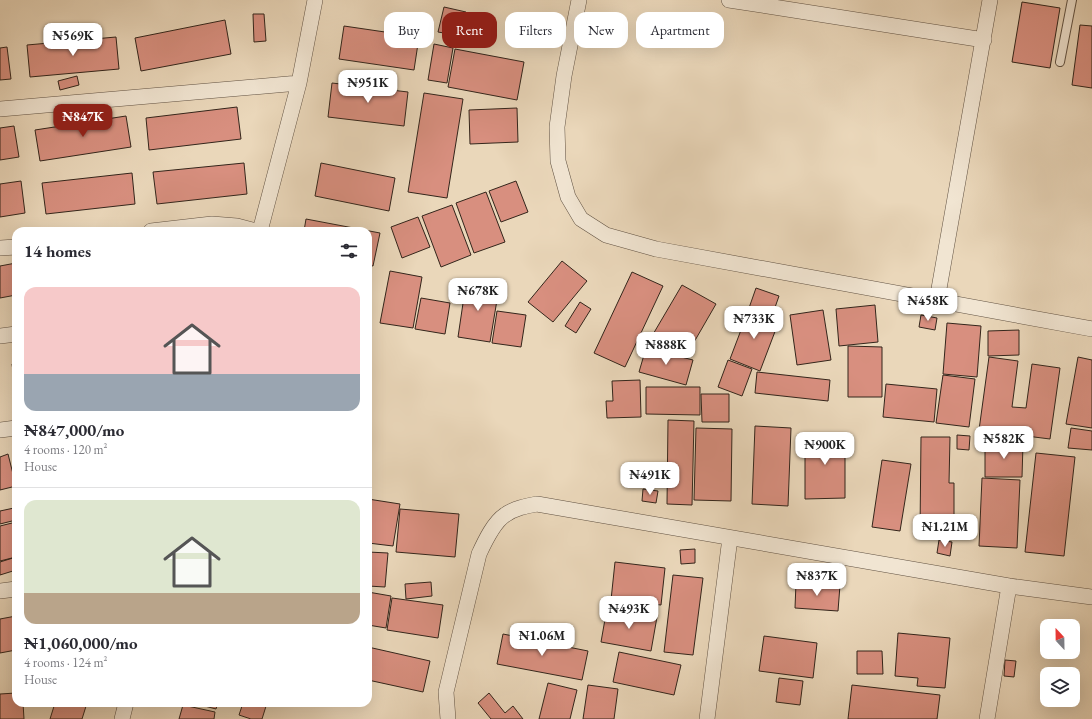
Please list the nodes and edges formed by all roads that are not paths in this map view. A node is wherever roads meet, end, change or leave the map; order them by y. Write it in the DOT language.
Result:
graph roads {
  1 [pos="315,0"];
  2 [pos="579,0"];
  3 [pos="729,0"];
  4 [pos="990,0"];
  5 [pos="1072,0"];
  6 [pos="984,40"];
  7 [pos="1060,62"];
  8 [pos="299,83"];
  9 [pos="0,109"];
  10 [pos="186,227"];
  11 [pos="241,227"];
  12 [pos="261,227"];
  13 [pos="12,246"];
  14 [pos="0,248"];
  15 [pos="937,300"];
  16 [pos="1092,329"];
  17 [pos="12,334"];
  18 [pos="0,336"];
  19 [pos="12,428"];
  20 [pos="0,430"];
  21 [pos="730,538"];
  22 [pos="1009,586"];
  23 [pos="12,590"];
  24 [pos="0,591"];
  25 [pos="1092,597"];
  26 [pos="125,707"];
  27 [pos="122,719"];
  28 [pos="448,719"];
  29 [pos="707,719"];
  30 [pos="987,719"];
  1 -- 8 [label="street"];
  2 -- 15 [label="street"];
  3 -- 6 [label="street"];
  4 -- 6 [label="street"];
  5 -- 7 [label="lane"];
  6 -- 15 [label="street"];
  8 -- 9 [label="street"];
  8 -- 12 [label="street"];
  10 -- 11 [label="street"];
  13 -- 14 [label="street"];
  15 -- 16 [label="street"];
  17 -- 18 [label="street"];
  19 -- 20 [label="street"];
  21 -- 22 [label="street"];
  21 -- 28 [label="street"];
  21 -- 29 [label="street"];
  22 -- 25 [label="street"];
  22 -- 30 [label="street"];
  23 -- 24 [label="street"];
  26 -- 27 [label="street"];
}
